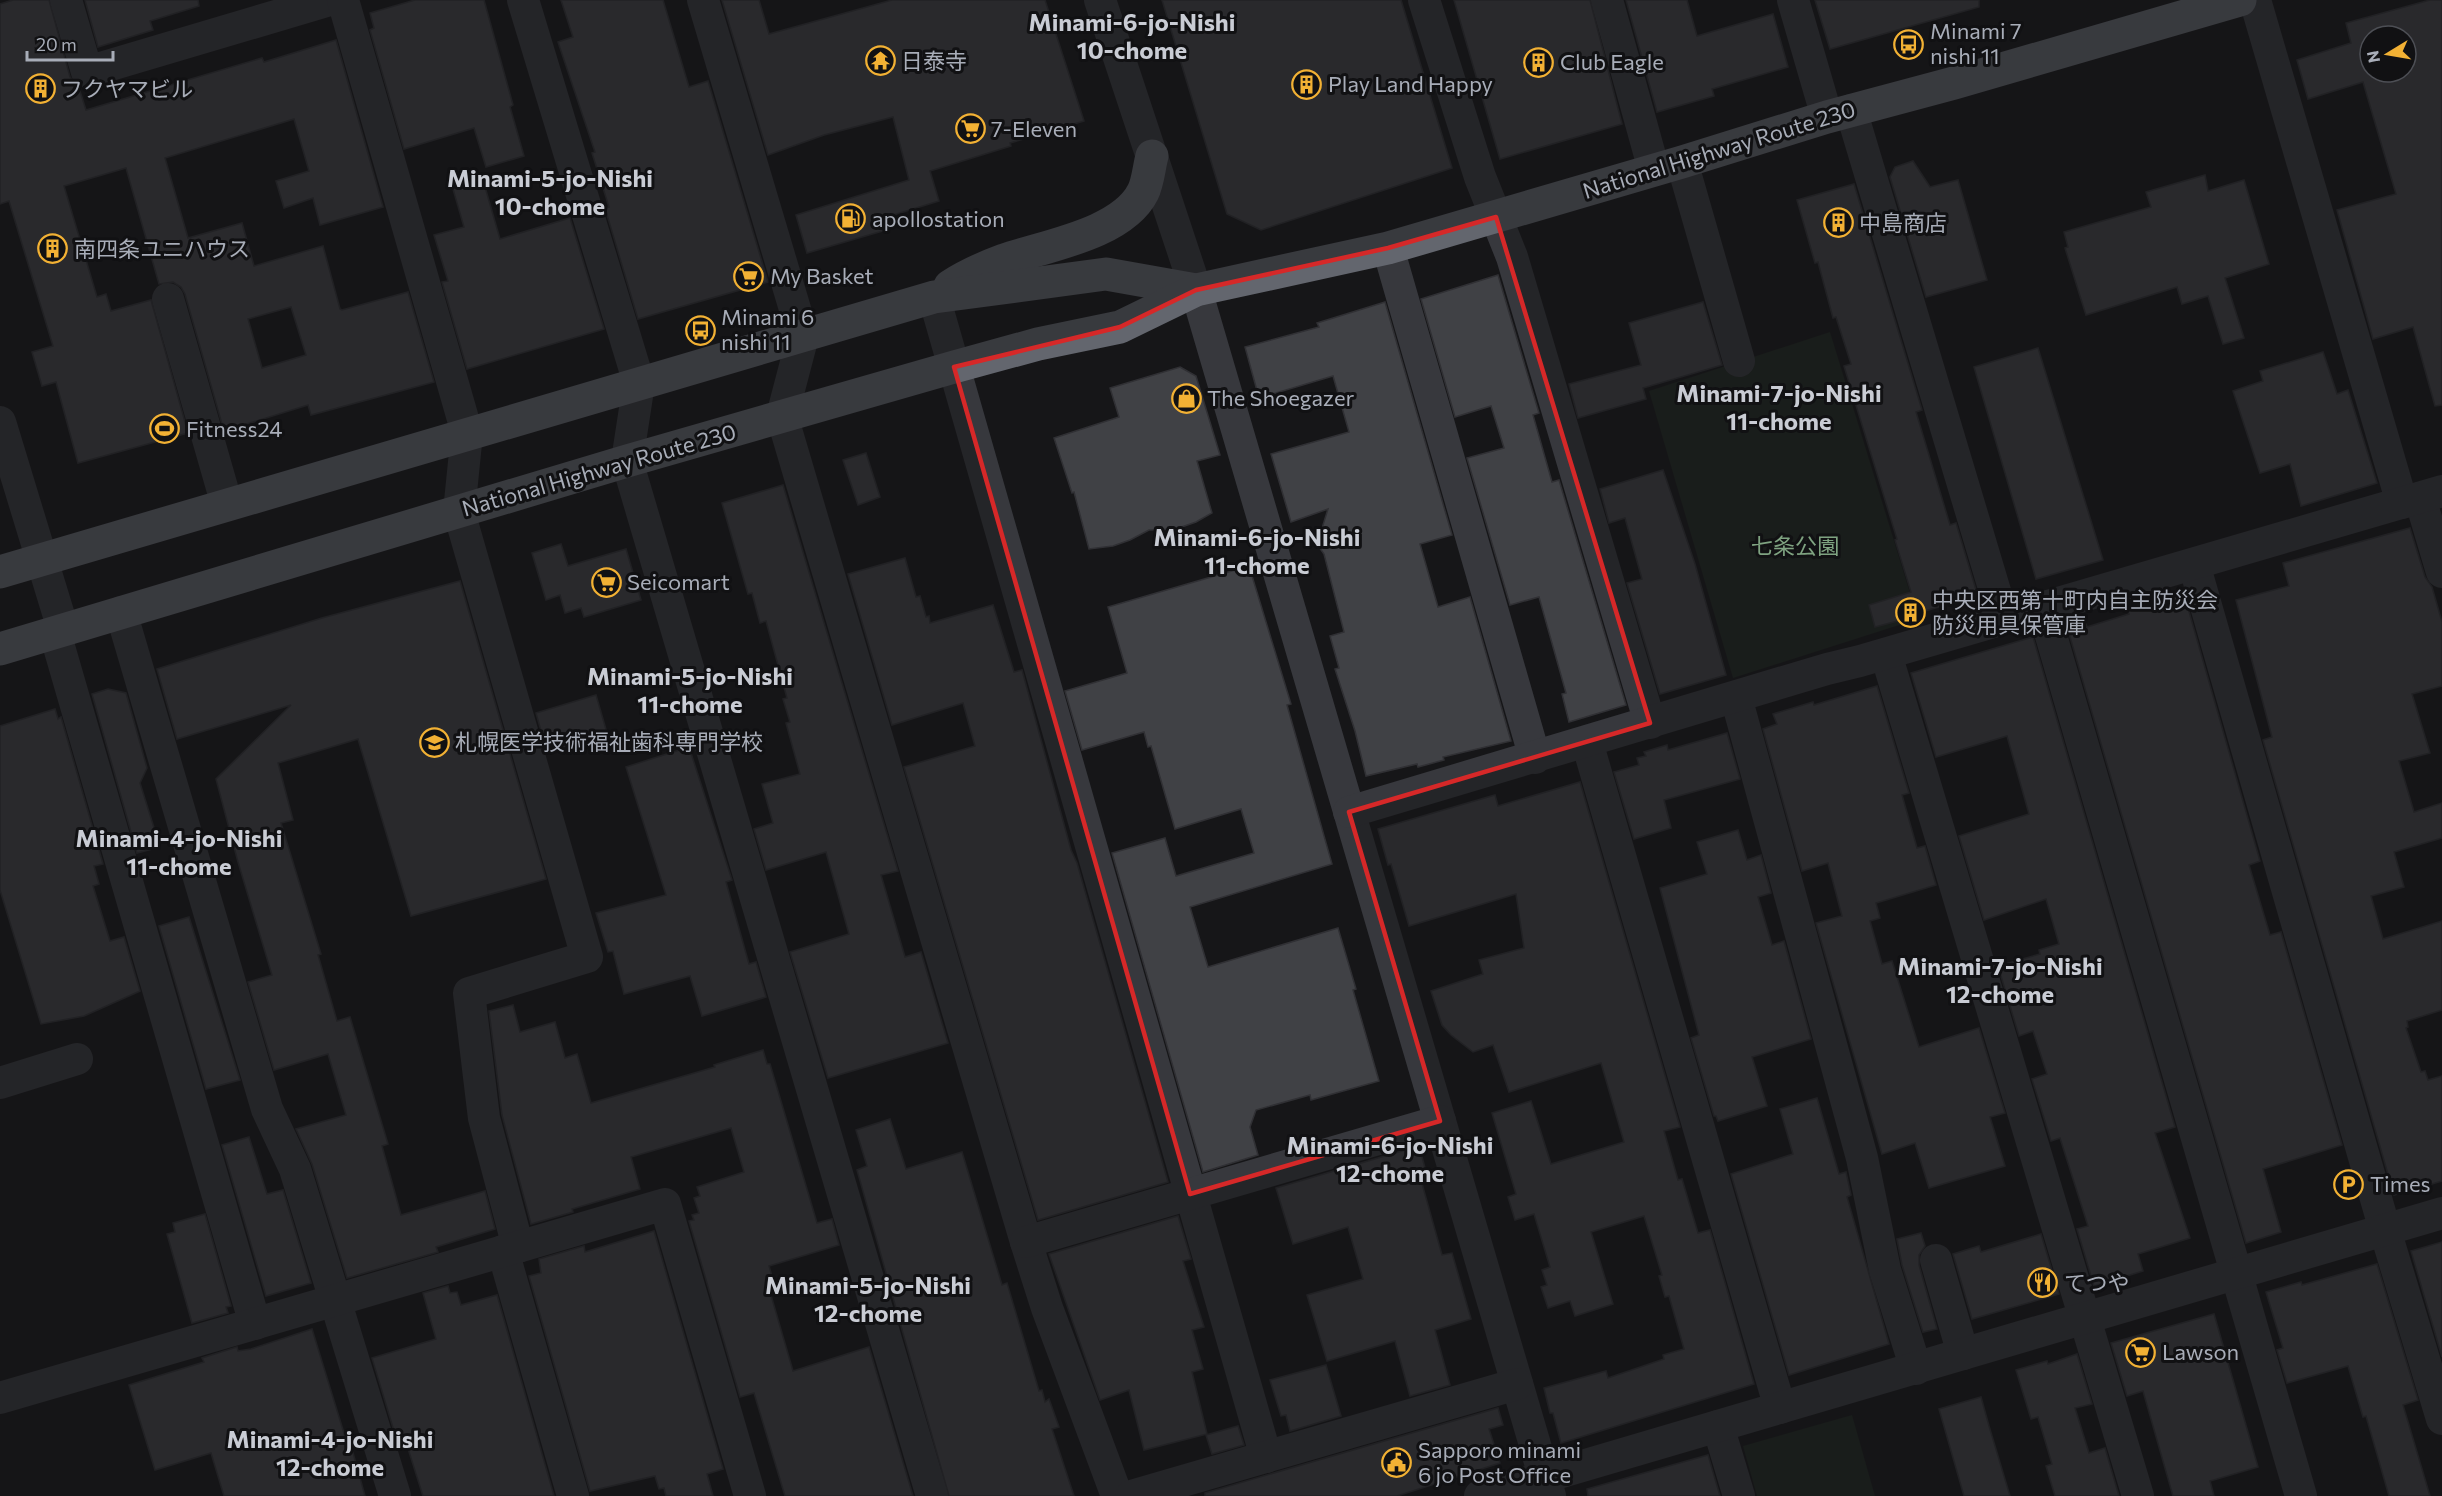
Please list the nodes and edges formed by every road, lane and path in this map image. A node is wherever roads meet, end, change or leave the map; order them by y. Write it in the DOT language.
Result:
graph roads {
  1 [pos="66,0"];
  2 [pos="330,0"];
  3 [pos="343,0"];
  4 [pos="523,0"];
  5 [pos="703,0"];
  6 [pos="1100,0"];
  7 [pos="1424,0"];
  8 [pos="1607,0"];
  9 [pos="1792,0"];
  10 [pos="2240,0"];
  11 [pos="2255,0"];
  12 [pos="1839,113"];
  13 [pos="1152,156"];
  14 [pos="1668,166"];
  15 [pos="1496,217"];
  16 [pos="1388,248"];
  17 [pos="1196,290"];
  18 [pos="933,297"];
  19 [pos="168,298"];
  20 [pos="803,336"];
  21 [pos="1739,361"];
  22 [pos="954,367"];
  23 [pos="639,383"];
  24 [pos="782,416"];
  25 [pos="0,422"];
  26 [pos="467,433"];
  27 [pos="627,461"];
  28 [pos="2421,497"];
  29 [pos="227,505"];
  30 [pos="459,512"];
  31 [pos="43,560"];
  32 [pos="2194,564"];
  33 [pos="0,572"];
  34 [pos="2442,572"];
  35 [pos="2043,608"];
  36 [pos="121,612"];
  37 [pos="2003,618"];
  38 [pos="59,631"];
  39 [pos="0,649"];
  40 [pos="1886,654"];
  41 [pos="1736,697"];
  42 [pos="1650,723"];
  43 [pos="1587,742"];
  44 [pos="1534,758"];
  45 [pos="1349,812"];
  46 [pos="77,1059"];
  47 [pos="0,1083"];
  48 [pos="1440,1121"];
  49 [pos="1190,1194"];
  50 [pos="2442,1213"];
  51 [pos="2385,1230"];
  52 [pos="1026,1242"];
  53 [pos="510,1249"];
  54 [pos="1936,1260"];
  55 [pos="2236,1274"];
  56 [pos="334,1300"];
  57 [pos="2086,1318"];
  58 [pos="255,1324"];
  59 [pos="1963,1354"];
  60 [pos="1916,1369"];
  61 [pos="1517,1384"];
  62 [pos="0,1398"];
  63 [pos="1780,1408"];
  64 [pos="2442,1419"];
  65 [pos="1718,1426"];
  66 [pos="1266,1457"];
  67 [pos="1547,1486"];
  68 [pos="395,1496"];
  69 [pos="573,1496"];
  70 [pos="750,1496"];
  71 [pos="932,1496"];
  72 [pos="1117,1496"];
  73 [pos="1131,1496"];
  74 [pos="1480,1496"];
  75 [pos="1739,1496"];
  76 [pos="2138,1496"];
  77 [pos="2301,1496"];
  1 -- 2 [label="street"];
  3 -- 26 [label="street"];
  4 -- 23 [label="street"];
  5 -- 20 [label="street"];
  6 -- 13 [label="street"];
  7 -- 15 [label="street"];
  8 -- 14 [label="street"];
  9 -- 12 [label="street"];
  10 -- 12 [label="highway, National Highway Route 230"];
  11 -- 28 [label="street"];
  12 -- 14 [label="highway, National Highway Route 230"];
  12 -- 37 [label="street"];
  13 -- 17 [label="street"];
  13 -- 18 [label="highway"];
  14 -- 15 [label="highway, National Highway Route 230"];
  14 -- 21 [label="street"];
  15 -- 16 [label="highway, National Highway Route 230"];
  15 -- 42 [label="street"];
  16 -- 17 [label="highway, National Highway Route 230"];
  16 -- 44 [label="street"];
  17 -- 18 [label="highway, National Highway Route 230"];
  17 -- 22 [label="highway, National Highway Route 230"];
  17 -- 45 [label="street"];
  18 -- 20 [label="highway, National Highway Route 230"];
  18 -- 22 [label="street"];
  19 -- 29 [label="street"];
  20 -- 23 [label="highway, National Highway Route 230"];
  20 -- 24 [label="street"];
  22 -- 24 [label="highway, National Highway Route 230"];
  22 -- 49 [label="street"];
  23 -- 26 [label="highway, National Highway Route 230"];
  23 -- 27 [label="street"];
  24 -- 27 [label="highway, National Highway Route 230"];
  24 -- 52 [label="street"];
  25 -- 31 [label="street"];
  26 -- 29 [label="highway, National Highway Route 230"];
  26 -- 30 [label="street"];
  27 -- 30 [label="highway, National Highway Route 230"];
  27 -- 71 [label="street"];
  28 -- 32 [label="street"];
  28 -- 34 [label="street"];
  29 -- 31 [label="highway, National Highway Route 230"];
  30 -- 36 [label="highway, National Highway Route 230"];
  30 -- 53 [label="street"];
  31 -- 33 [label="highway, National Highway Route 230"];
  31 -- 38 [label="street"];
  32 -- 35 [label="street"];
  32 -- 51 [label="street"];
  35 -- 37 [label="street"];
  35 -- 55 [label="street"];
  36 -- 38 [label="highway, National Highway Route 230"];
  36 -- 56 [label="street"];
  37 -- 40 [label="street"];
  38 -- 39 [label="highway, National Highway Route 230"];
  38 -- 58 [label="street"];
  40 -- 41 [label="street"];
  40 -- 57 [label="street"];
  41 -- 42 [label="street"];
  41 -- 60 [label="street"];
  42 -- 43 [label="street"];
  43 -- 44 [label="street"];
  43 -- 63 [label="street"];
  44 -- 45 [label="street"];
  45 -- 48 [label="street"];
  46 -- 47 [label="street"];
  48 -- 49 [label="street"];
  48 -- 61 [label="street"];
  49 -- 52 [label="street"];
  49 -- 66 [label="street"];
  50 -- 51 [label="street"];
  51 -- 55 [label="street"];
  51 -- 64 [label="street"];
  52 -- 72 [label="street"];
  53 -- 56 [label="street"];
  53 -- 69 [label="street"];
  53 -- 70 [label="street"];
  54 -- 59 [label="street"];
  55 -- 57 [label="street"];
  55 -- 77 [label="street"];
  56 -- 58 [label="street"];
  56 -- 68 [label="street"];
  57 -- 59 [label="street"];
  57 -- 76 [label="street"];
  58 -- 62 [label="street"];
  59 -- 60 [label="street"];
  60 -- 63 [label="street"];
  61 -- 66 [label="street"];
  61 -- 67 [label="street"];
  63 -- 65 [label="street"];
  65 -- 67 [label="street"];
  65 -- 75 [label="street"];
  66 -- 73 [label="street"];
  67 -- 74 [label="street"];
}
